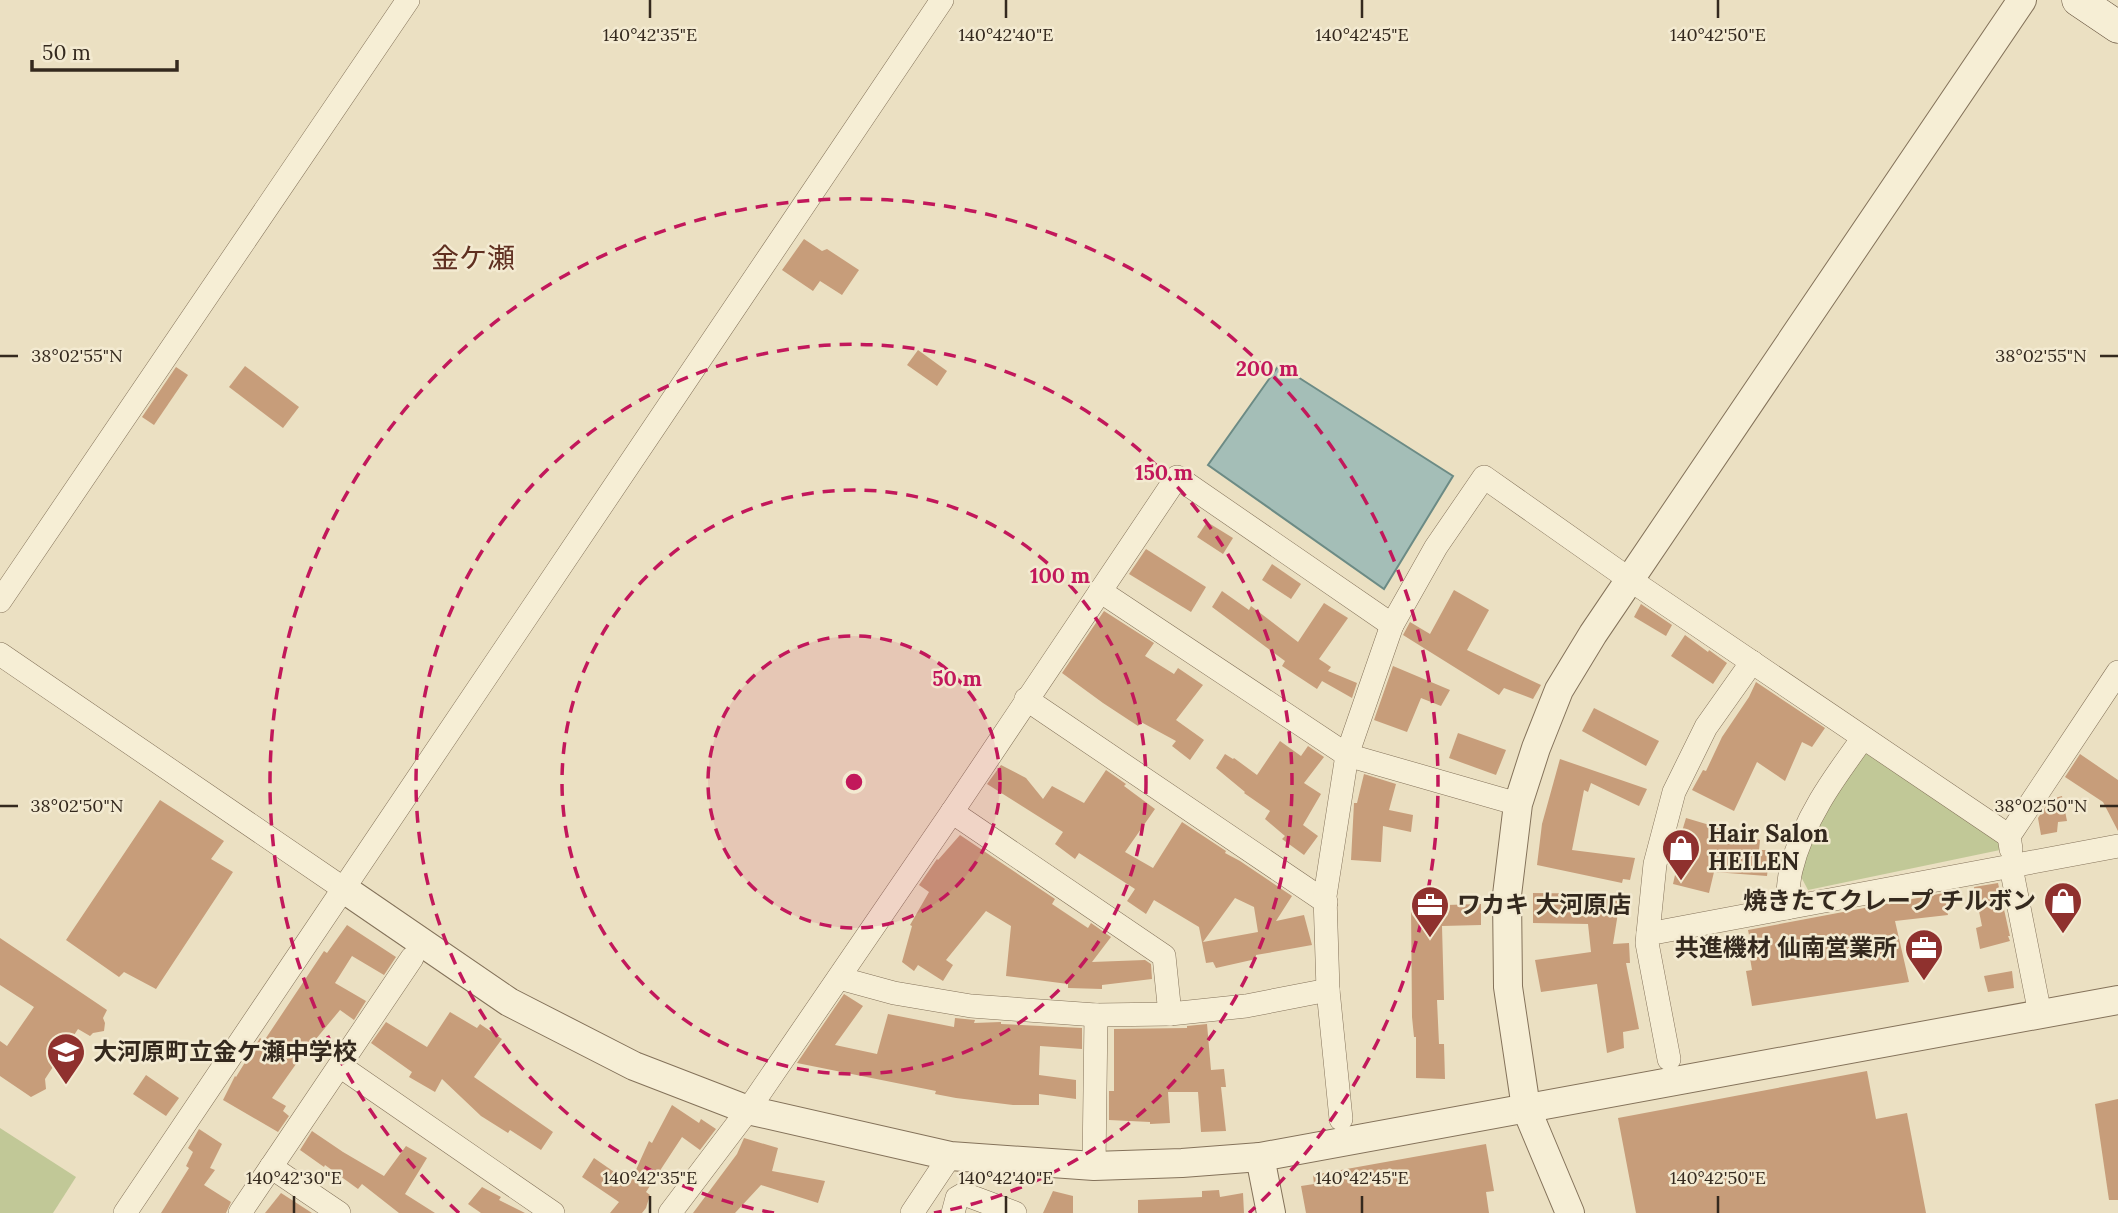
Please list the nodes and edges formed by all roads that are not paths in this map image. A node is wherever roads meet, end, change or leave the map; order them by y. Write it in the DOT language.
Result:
graph roads {
  1 [pos="408,0"];
  2 [pos="942,0"];
  3 [pos="2022,0"];
  4 [pos="2077,0"];
  5 [pos="2118,27"];
  6 [pos="1629,579"];
  7 [pos="1100,591"];
  8 [pos="0,601"];
  9 [pos="1392,625"];
  10 [pos="0,654"];
  11 [pos="1752,662"];
  12 [pos="2118,672"];
  13 [pos="1026,699"];
  14 [pos="1863,738"];
  15 [pos="1347,755"];
  16 [pos="1518,804"];
  17 [pos="952,812"];
  18 [pos="2009,836"];
  19 [pos="2118,846"];
  20 [pos="2013,867"];
  21 [pos="344,889"];
  22 [pos="1326,902"];
  23 [pos="1787,908"];
  24 [pos="1648,934"];
  25 [pos="412,958"];
  26 [pos="839,978"];
  27 [pos="1328,990"];
  28 [pos="2118,1000"];
  29 [pos="1170,1014"];
  30 [pos="2040,1014"];
  31 [pos="1096,1015"];
  32 [pos="1669,1059"];
  33 [pos="340,1066"];
  34 [pos="1526,1108"];
  35 [pos="748,1110"];
  36 [pos="1341,1119"];
  37 [pos="950,1156"];
  38 [pos="1260,1157"];
  39 [pos="1094,1166"];
  40 [pos="271,1167"];
  41 [pos="933,1182"];
  42 [pos="955,1206"];
  43 [pos="125,1213"];
  44 [pos="240,1213"];
  45 [pos="339,1213"];
  46 [pos="553,1213"];
  47 [pos="670,1213"];
  48 [pos="912,1213"];
  49 [pos="1015,1213"];
  50 [pos="1271,1213"];
  51 [pos="1570,1213"];
  1 -- 8 [label="street"];
  2 -- 21 [label="street"];
  3 -- 6 [label="street"];
  4 -- 5 [label="main road"];
  6 -- 9 [label="street"];
  6 -- 11 [label="street"];
  6 -- 16 [label="street"];
  7 -- 9 [label="street"];
  7 -- 13 [label="street"];
  7 -- 15 [label="street"];
  9 -- 15 [label="street"];
  10 -- 21 [label="street"];
  11 -- 14 [label="street"];
  11 -- 24 [label="street"];
  12 -- 18 [label="street"];
  13 -- 17 [label="street"];
  13 -- 22 [label="street"];
  14 -- 18 [label="street"];
  14 -- 23 [label="street"];
  15 -- 16 [label="street"];
  15 -- 22 [label="street"];
  16 -- 34 [label="street"];
  17 -- 26 [label="street"];
  17 -- 29 [label="street"];
  18 -- 20 [label="street"];
  19 -- 20 [label="street"];
  20 -- 23 [label="street"];
  20 -- 30 [label="street"];
  21 -- 35 [label="street"];
  21 -- 43 [label="street"];
  22 -- 27 [label="street"];
  23 -- 24 [label="street"];
  24 -- 32 [label="street"];
  25 -- 33 [label="street"];
  26 -- 31 [label="street"];
  26 -- 35 [label="street"];
  27 -- 29 [label="street"];
  27 -- 36 [label="street"];
  28 -- 30 [label="street"];
  29 -- 31 [label="street"];
  30 -- 34 [label="street"];
  31 -- 39 [label="street"];
  33 -- 40 [label="street"];
  33 -- 46 [label="street"];
  34 -- 38 [label="street"];
  34 -- 51 [label="street"];
  35 -- 37 [label="street"];
  35 -- 47 [label="street"];
  37 -- 39 [label="street"];
  37 -- 41 [label="street"];
  38 -- 39 [label="street"];
  38 -- 50 [label="street"];
  40 -- 44 [label="street"];
  40 -- 45 [label="street"];
  41 -- 42 [label="street"];
  41 -- 48 [label="street"];
  42 -- 49 [label="street"];
}
